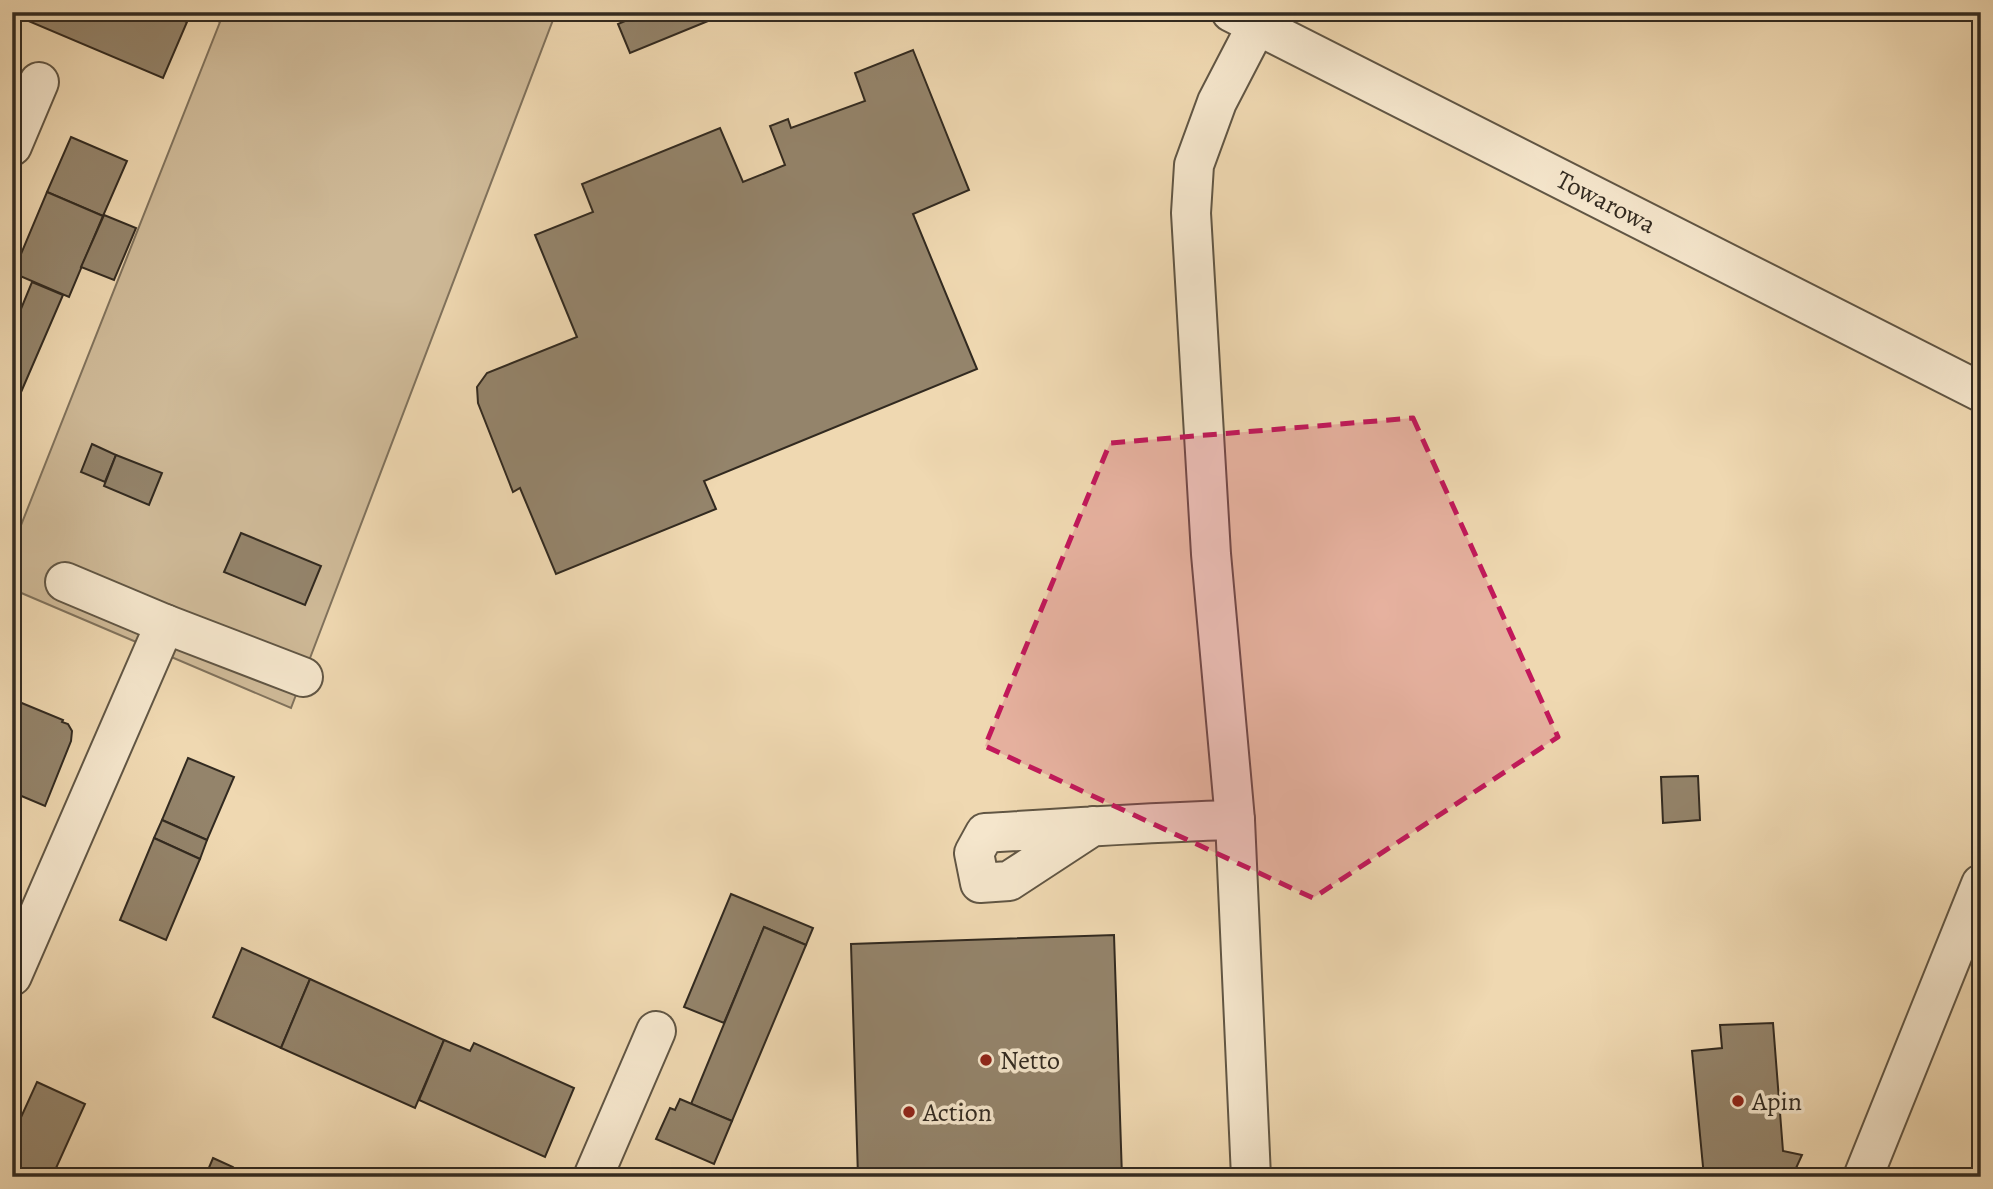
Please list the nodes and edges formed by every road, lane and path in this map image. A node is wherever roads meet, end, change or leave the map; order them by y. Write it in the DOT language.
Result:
graph roads {
  1 [pos="1244,19"];
  2 [pos="39,82"];
  3 [pos="12,146"];
  4 [pos="1981,392"];
  5 [pos="65,582"];
  6 [pos="165,624"];
  7 [pos="303,677"];
  8 [pos="1235,820"];
  9 [pos="1093,826"];
  10 [pos="1981,884"];
  11 [pos="12,976"];
  12 [pos="656,1031"];
  13 [pos="593,1177"];
  14 [pos="1251,1177"];
  15 [pos="1863,1177"];
  1 -- 4 [label="street, Towarowa"];
  1 -- 8 [label="street"];
  2 -- 3 [label="street"];
  5 -- 6 [label="street"];
  6 -- 7 [label="street"];
  6 -- 11 [label="street"];
  8 -- 9 [label="street"];
  8 -- 14 [label="street"];
  10 -- 15 [label="street"];
  12 -- 13 [label="street"];
}
